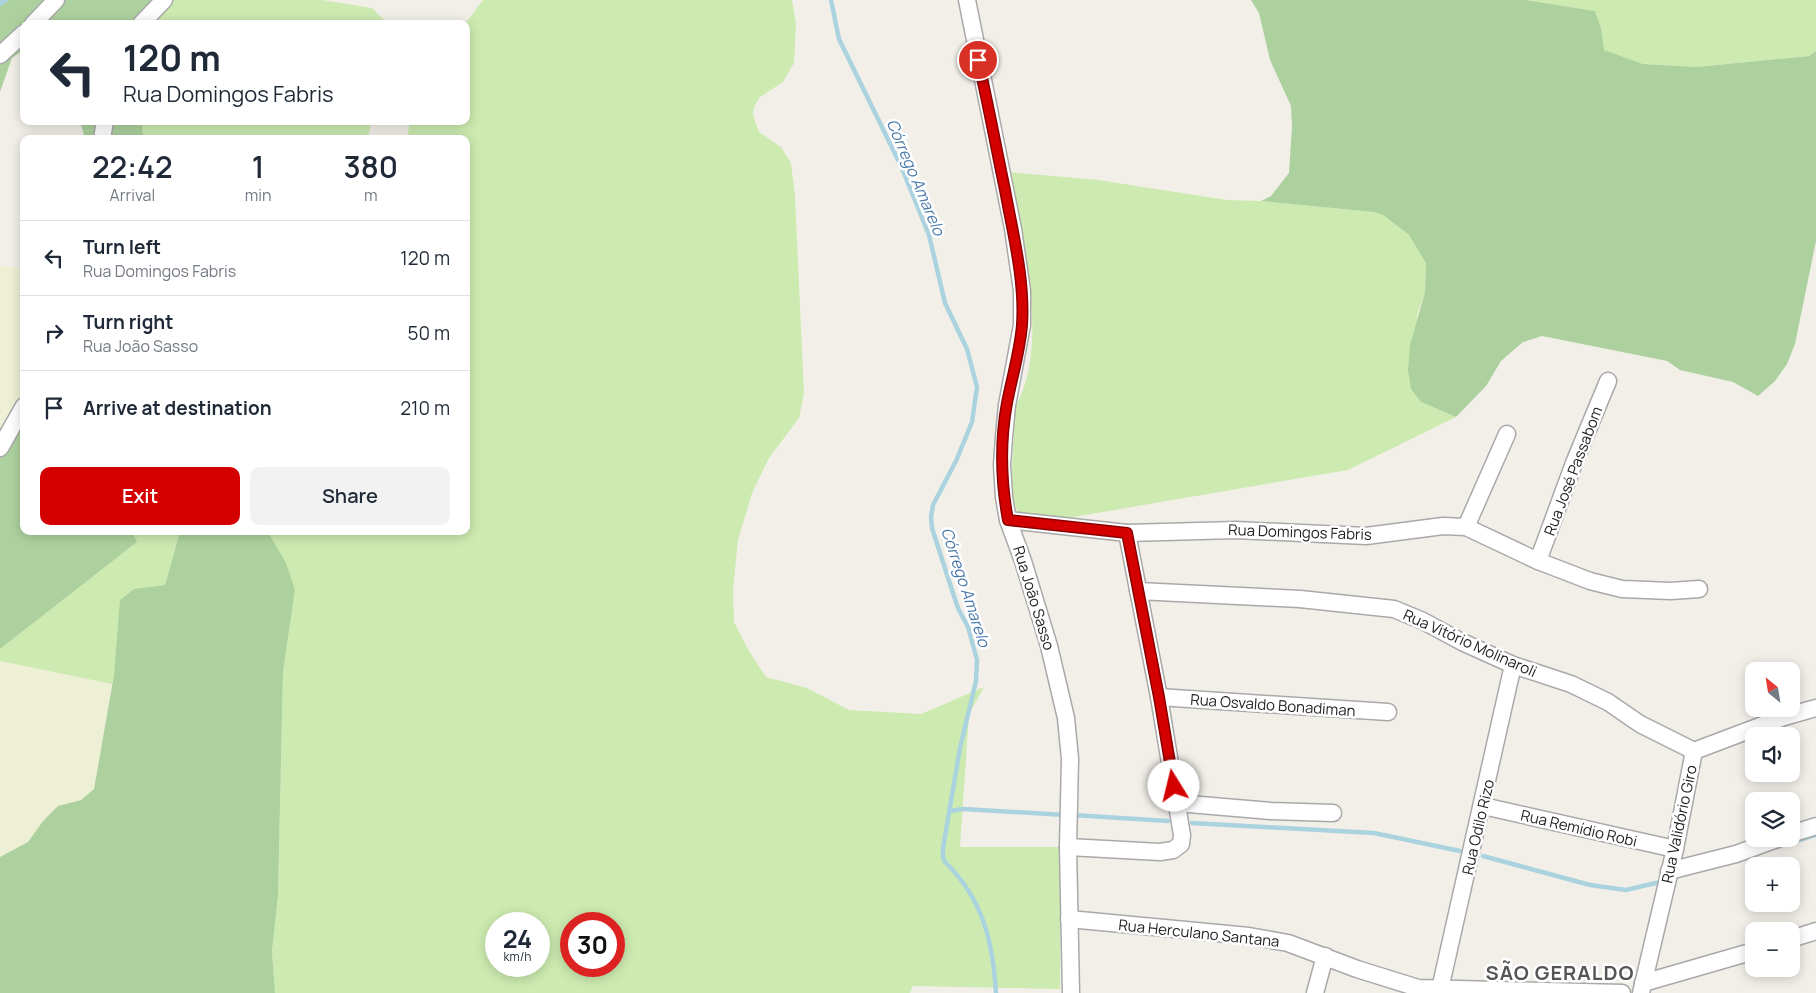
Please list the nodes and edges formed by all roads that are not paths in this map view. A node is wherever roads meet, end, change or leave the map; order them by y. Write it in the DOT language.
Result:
graph roads {
  1 [pos="56,0"];
  2 [pos="164,0"];
  3 [pos="967,0"];
  4 [pos="37,20"];
  5 [pos="145,20"];
  6 [pos="20,37"];
  7 [pos="0,55"];
  8 [pos="1608,381"];
  9 [pos="20,413"];
  10 [pos="1507,434"];
  11 [pos="0,448"];
  12 [pos="1008,520"];
  13 [pos="1466,527"];
  14 [pos="1127,533"];
  15 [pos="1538,561"];
  16 [pos="1699,589"];
  17 [pos="1138,592"];
  18 [pos="1514,664"];
  19 [pos="1159,697"];
  20 [pos="1816,708"];
  21 [pos="1388,712"];
  22 [pos="1694,751"];
  23 [pos="1177,804"];
  24 [pos="1482,806"];
  25 [pos="1333,813"];
  26 [pos="1816,826"];
  27 [pos="1800,831"];
  28 [pos="1068,847"];
  29 [pos="1755,847"];
  30 [pos="1675,849"];
  31 [pos="1669,871"];
  32 [pos="1069,919"];
  33 [pos="1816,931"];
  34 [pos="1800,936"];
  35 [pos="1745,954"];
  36 [pos="1325,956"];
  37 [pos="1642,988"];
  38 [pos="1440,989"];
  39 [pos="1070,993"];
  40 [pos="1315,993"];
  41 [pos="1622,993"];
  1 -- 4 [label="street"];
  2 -- 5 [label="street"];
  3 -- 12 [label="street, Rua João Sasso"];
  6 -- 7 [label="street"];
  8 -- 15 [label="street, Rua José Passabom"];
  9 -- 11 [label="street"];
  10 -- 13 [label="street"];
  12 -- 14 [label="street, Rua Domingos Fabris"];
  12 -- 28 [label="street, Rua João Sasso"];
  13 -- 14 [label="street, Rua Domingos Fabris"];
  13 -- 15 [label="street, Rua Domingos Fabris"];
  14 -- 17 [label="street"];
  15 -- 16 [label="street, Rua Domingos Fabris"];
  17 -- 18 [label="street, Rua Vitório Molinaroli"];
  17 -- 19 [label="street"];
  18 -- 22 [label="street, Rua Vitório Molinaroli"];
  18 -- 24 [label="street, Rua Odilo Rizo"];
  19 -- 21 [label="street, Rua Osvaldo Bonadiman"];
  19 -- 23 [label="street"];
  20 -- 22 [label="street, Rua Validório Giro"];
  22 -- 30 [label="street, Rua Validório Giro"];
  23 -- 25 [label="street"];
  23 -- 28 [label="street"];
  24 -- 30 [label="street, Rua Remídio Robi"];
  24 -- 38 [label="street, Rua Odilo Rizo"];
  26 -- 27 [label="street"];
  28 -- 32 [label="street, Rua João Sasso"];
  29 -- 31 [label="street"];
  30 -- 31 [label="street, Rua Validório Giro"];
  31 -- 37 [label="street, Rua Validório Giro"];
  32 -- 36 [label="street, Rua Herculano Santana"];
  32 -- 39 [label="street, Rua João Sasso"];
  33 -- 34 [label="street"];
  35 -- 37 [label="street"];
  36 -- 38 [label="street, Rua Herculano Santana"];
  36 -- 40 [label="street"];
  38 -- 41 [label="street, Rua Herculano Santana"];
}
